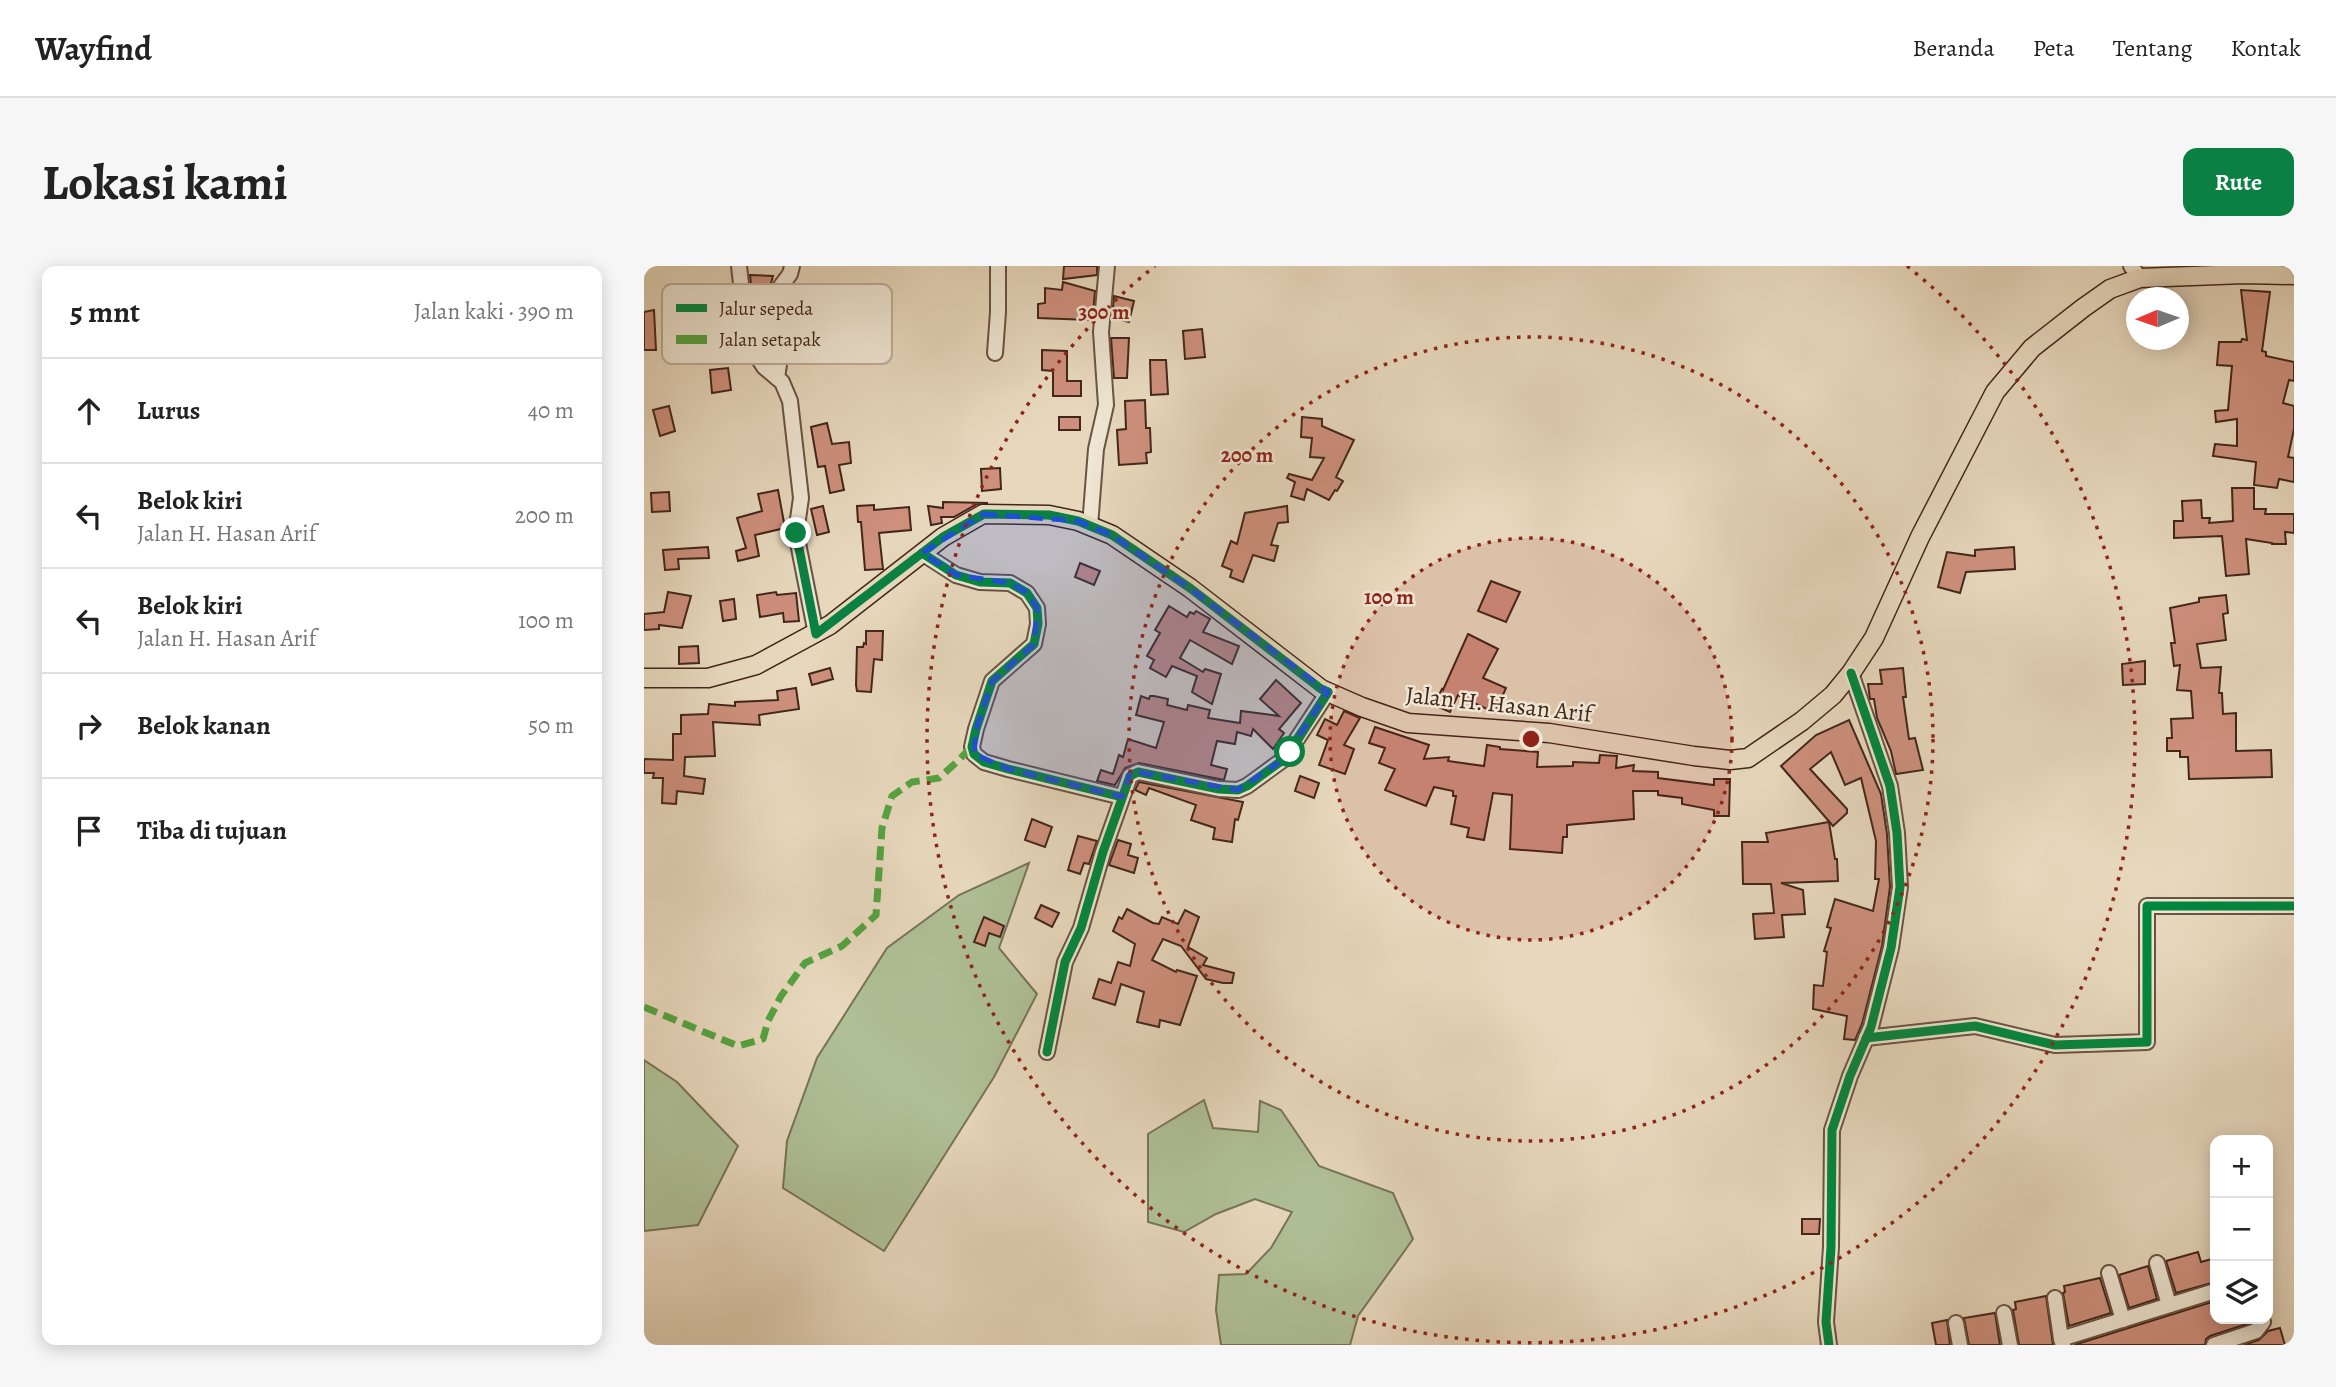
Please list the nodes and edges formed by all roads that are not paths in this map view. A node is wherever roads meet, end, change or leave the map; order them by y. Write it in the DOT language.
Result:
graph roads {
  1 [pos="738,266"];
  2 [pos="792,266"];
  3 [pos="998,266"];
  4 [pos="1107,266"];
  5 [pos="2136,272"];
  6 [pos="2294,275"];
  7 [pos="740,284"];
  8 [pos="784,284"];
  9 [pos="995,352"];
  10 [pos="762,364"];
  11 [pos="780,364"];
  12 [pos="778,378"];
  13 [pos="1090,526"];
  14 [pos="922,553"];
  15 [pos="816,634"];
  16 [pos="1851,673"];
  17 [pos="644,678"];
  18 [pos="1328,692"];
  19 [pos="1122,797"];
  20 [pos="2294,906"];
  21 [pos="1866,1038"];
  22 [pos="1047,1052"];
  23 [pos="2157,1263"];
  24 [pos="2109,1273"];
  25 [pos="2210,1293"];
  26 [pos="2055,1298"];
  27 [pos="2169,1306"];
  28 [pos="2004,1313"];
  29 [pos="2123,1320"];
  30 [pos="1956,1323"];
  31 [pos="2261,1324"];
  32 [pos="2062,1342"];
  33 [pos="1829,1345"];
  34 [pos="1960,1345"];
  35 [pos="2010,1345"];
  36 [pos="2214,1345"];
  1 -- 7 [label="street"];
  2 -- 8 [label="street"];
  3 -- 9 [label="street"];
  4 -- 13 [label="street"];
  5 -- 6 [label="main road, Jalan H. Hasan Arif"];
  5 -- 16 [label="main road, Jalan H. Hasan Arif"];
  10 -- 12 [label="street"];
  11 -- 12 [label="street"];
  12 -- 15 [label="street"];
  13 -- 14 [label="main road, Jalan H. Hasan Arif"];
  13 -- 18 [label="main road, Jalan H. Hasan Arif"];
  14 -- 15 [label="main road, Jalan H. Hasan Arif"];
  14 -- 19 [label="street"];
  15 -- 17 [label="main road, Jalan H. Hasan Arif"];
  16 -- 18 [label="main road, Jalan H. Hasan Arif"];
  16 -- 21 [label="street"];
  18 -- 19 [label="street"];
  19 -- 22 [label="street"];
  20 -- 21 [label="street"];
  21 -- 33 [label="street"];
  23 -- 27 [label="street"];
  24 -- 29 [label="street"];
  25 -- 27 [label="street"];
  26 -- 32 [label="street"];
  27 -- 29 [label="street"];
  28 -- 35 [label="street"];
  29 -- 32 [label="street"];
  30 -- 34 [label="street"];
  31 -- 36 [label="street"];
}
